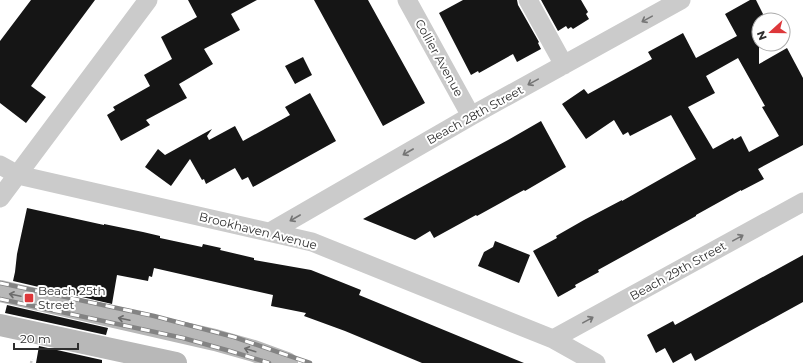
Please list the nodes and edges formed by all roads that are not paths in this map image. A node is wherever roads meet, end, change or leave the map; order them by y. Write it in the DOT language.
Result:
graph roads {
  1 [pos="148,0"];
  2 [pos="407,0"];
  3 [pos="528,0"];
  4 [pos="681,0"];
  5 [pos="564,65"];
  6 [pos="471,116"];
  7 [pos="0,164"];
  8 [pos="18,175"];
  9 [pos="0,198"];
  10 [pos="803,202"];
  11 [pos="270,232"];
  12 [pos="0,292"];
  13 [pos="0,324"];
  14 [pos="553,339"];
  15 [pos="176,363"];
  16 [pos="287,363"];
  17 [pos="596,363"];
  1 -- 8 [label="street"];
  2 -- 6 [label="street, Collier Avenue"];
  3 -- 5 [label="street"];
  4 -- 5 [label="street, Beach 28th Street, one-way"];
  5 -- 6 [label="street, Beach 28th Street, one-way"];
  6 -- 11 [label="street, Beach 28th Street, one-way"];
  7 -- 8 [label="street, Brookhaven Avenue"];
  8 -- 9 [label="street"];
  8 -- 11 [label="street, Brookhaven Avenue"];
  14 -- 10 [label="street, Beach 29th Street, one-way"];
  11 -- 14 [label="street, Brookhaven Avenue"];
  16 -- 12 [label="street, one-way"];
  13 -- 15 [label="street"];
  14 -- 17 [label="street, Brookhaven Avenue"];
}
